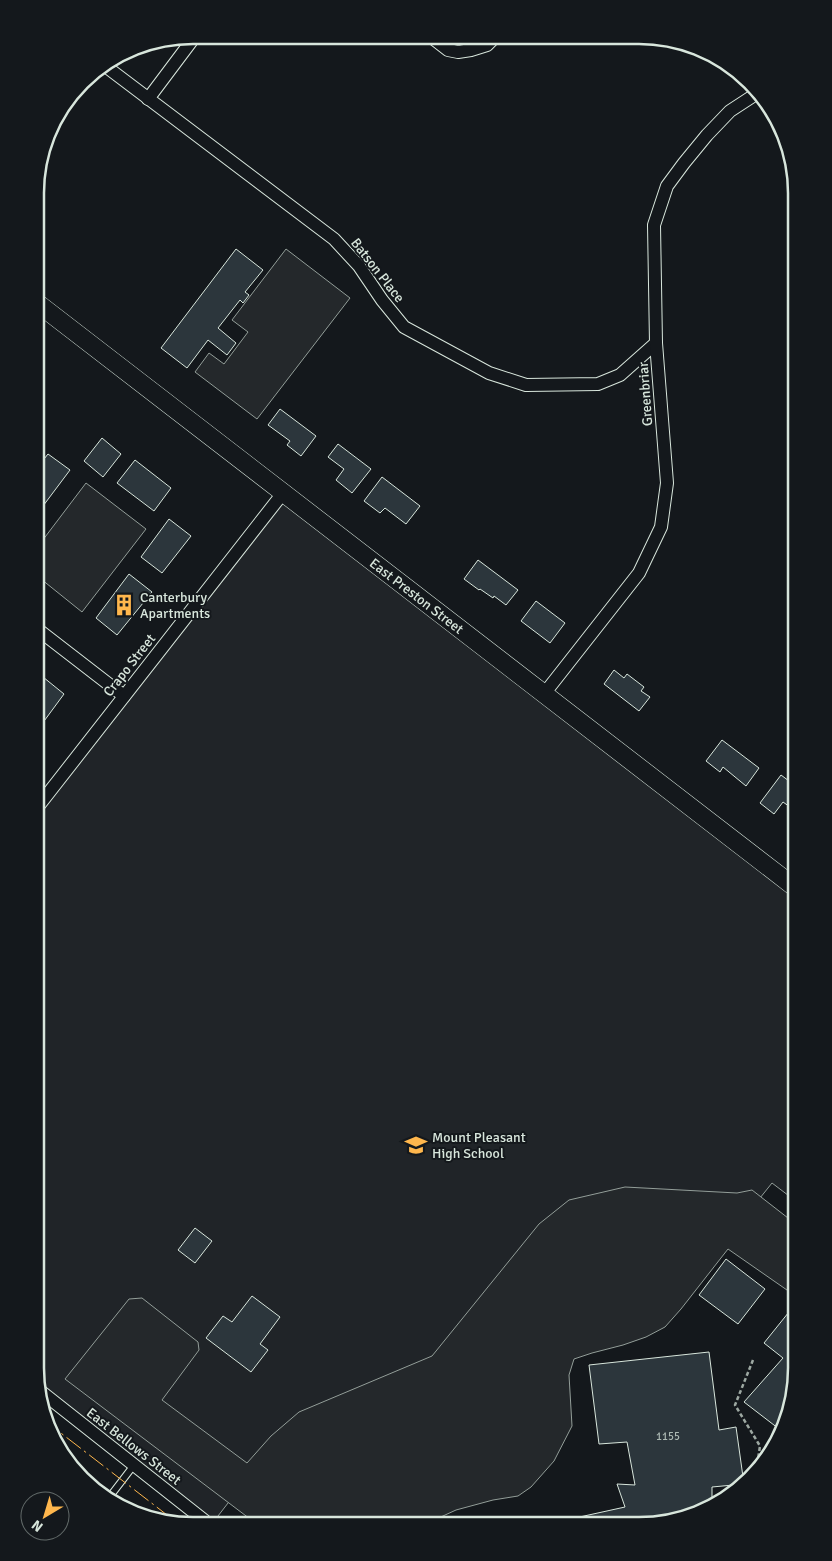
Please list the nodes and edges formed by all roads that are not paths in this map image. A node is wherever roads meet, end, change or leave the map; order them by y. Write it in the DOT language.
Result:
graph roads {
  1 [pos="189,44"];
  2 [pos="440,44"];
  3 [pos="488,44"];
  4 [pos="110,69"];
  5 [pos="753,96"];
  6 [pos="148,99"];
  7 [pos="44,308"];
  8 [pos="656,343"];
  9 [pos="283,493"];
  10 [pos="44,634"];
  11 [pos="544,694"];
  12 [pos="124,696"];
  13 [pos="44,799"];
  14 [pos="788,882"];
  15 [pos="47,1396"];
  16 [pos="134,1465"];
  17 [pos="112,1493"];
  18 [pos="200,1517"];
  1 -- 6 [label="street"];
  2 -- 3 [label="street"];
  4 -- 6 [label="street, Batson Place"];
  5 -- 8 [label="street, Greenbriar"];
  6 -- 8 [label="street, Batson Place"];
  7 -- 9 [label="street, East Preston Street"];
  8 -- 11 [label="street, Greenbriar"];
  9 -- 11 [label="street, East Preston Street"];
  9 -- 12 [label="street, Crapo Street"];
  10 -- 12 [label="street"];
  11 -- 14 [label="street, East Preston Street"];
  12 -- 13 [label="street, Crapo Street"];
  15 -- 16 [label="street, East Bellows Street"];
  16 -- 17 [label="lane"];
  16 -- 18 [label="street, East Bellows Street"];
}
